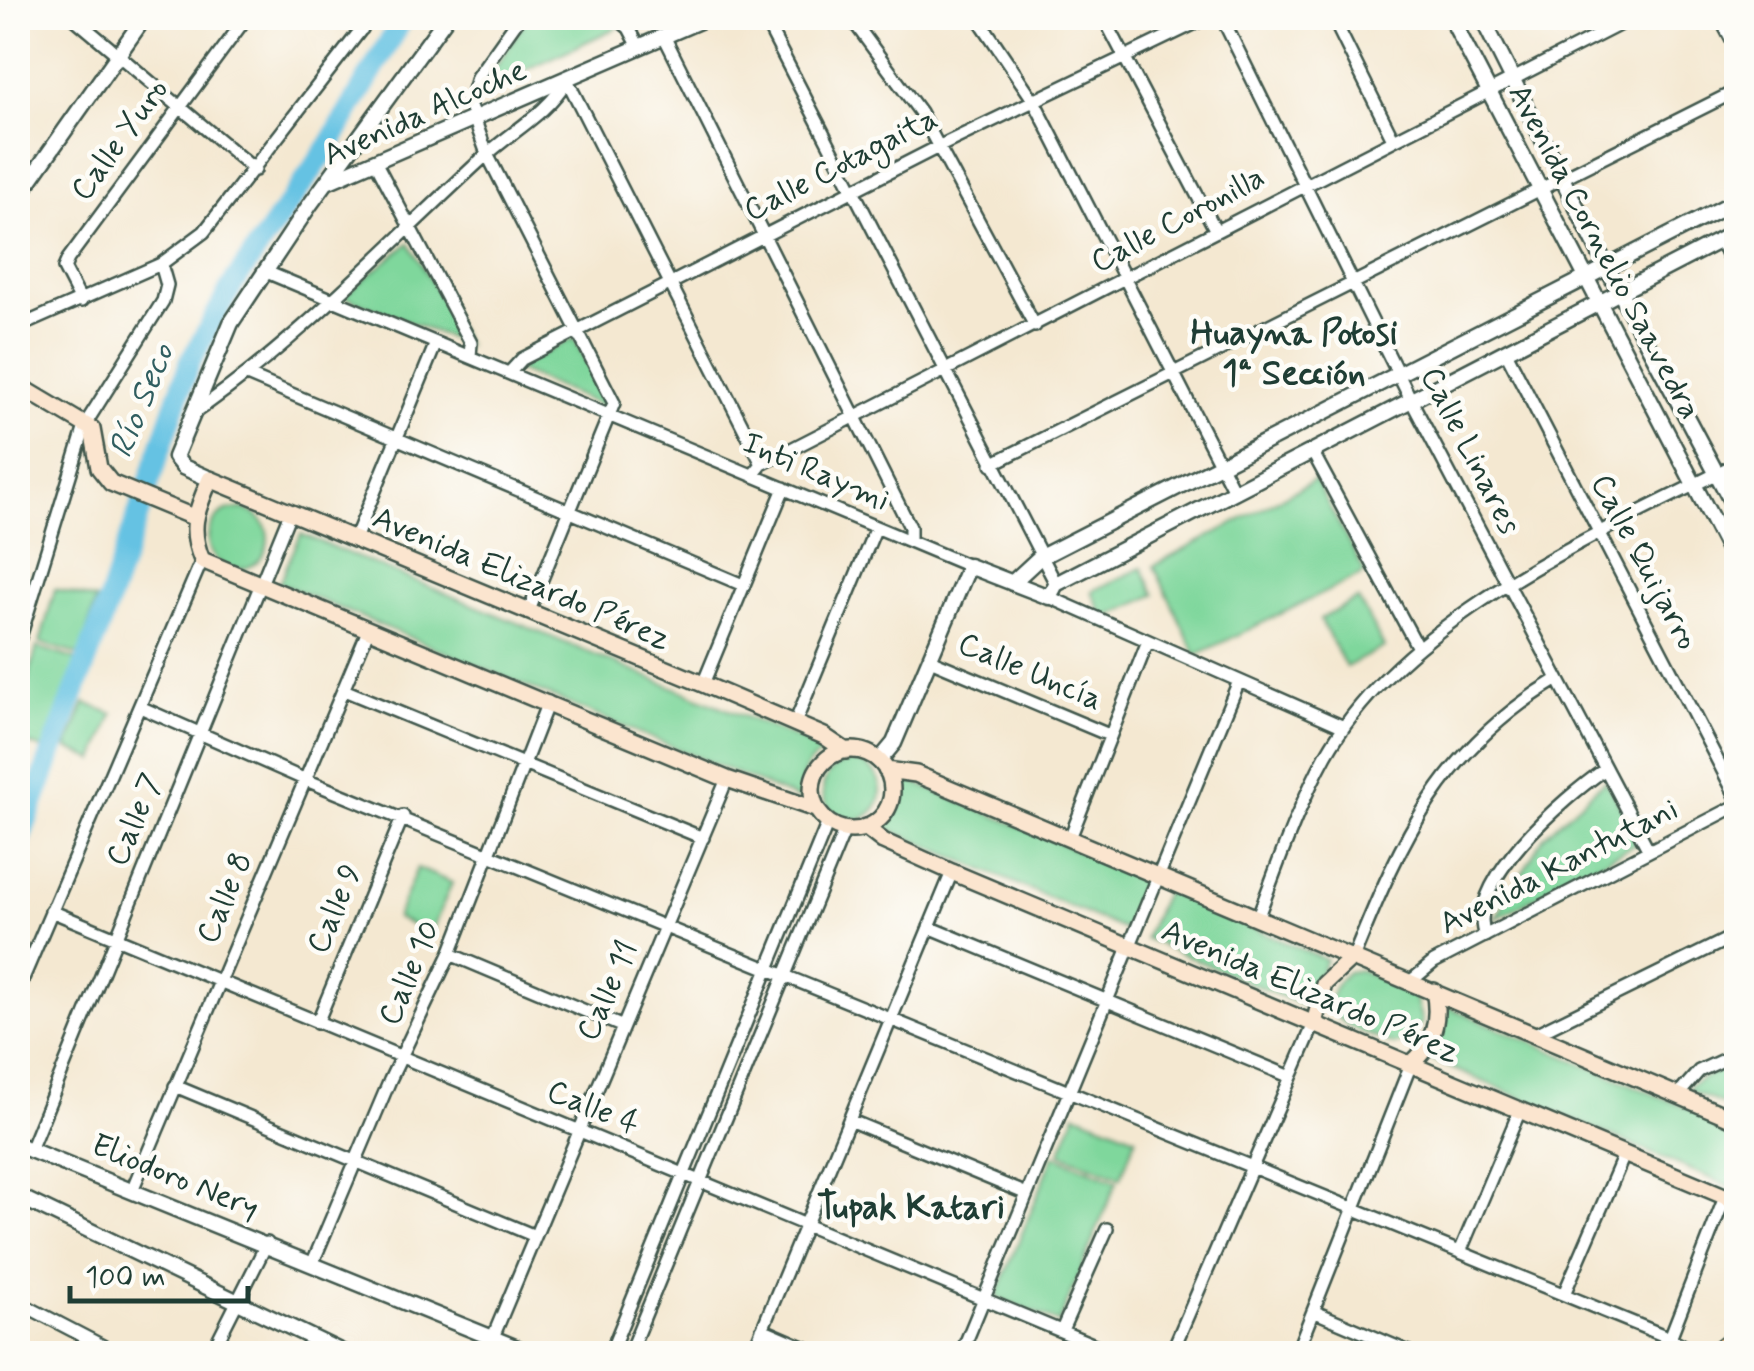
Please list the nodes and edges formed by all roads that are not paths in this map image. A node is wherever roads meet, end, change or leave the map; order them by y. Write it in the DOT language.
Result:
graph roads {
  1 [pos="74,18"];
  2 [pos="144,18"];
  3 [pos="246,18"];
  4 [pos="348,18"];
  5 [pos="370,18"];
  6 [pos="446,18"];
  7 [pos="519,18"];
  8 [pos="617,18"];
  9 [pos="764,18"];
  10 [pos="851,18"];
  11 [pos="978,18"];
  12 [pos="1104,18"];
  13 [pos="1206,18"];
  14 [pos="1222,18"];
  15 [pos="1333,18"];
  16 [pos="1452,18"];
  17 [pos="1482,18"];
  18 [pos="1602,18"];
  19 [pos="1632,18"];
  20 [pos="1720,18"];
  21 [pos="698,19"];
  22 [pos="362,29"];
  23 [pos="1608,30"];
  24 [pos="664,36"];
  25 [pos="639,47"];
  26 [pos="1736,48"];
  27 [pos="117,55"];
  28 [pos="1126,58"];
  29 [pos="1514,78"];
  30 [pos="567,80"];
  31 [pos="1736,91"];
  32 [pos="1489,92"];
  33 [pos="1034,102"];
  34 [pos="176,108"];
  35 [pos="473,120"];
  36 [pos="1393,139"];
  37 [pos="940,146"];
  38 [pos="486,154"];
  39 [pos="376,163"];
  40 [pos="255,170"];
  41 [pos="1563,178"];
  42 [pos="328,182"];
  43 [pos="1303,186"];
  44 [pos="852,190"];
  45 [pos="1540,190"];
  46 [pos="18,197"];
  47 [pos="1736,201"];
  48 [pos="410,228"];
  49 [pos="1216,231"];
  50 [pos="1736,232"];
  51 [pos="762,235"];
  52 [pos="1720,240"];
  53 [pos="160,264"];
  54 [pos="1607,268"];
  55 [pos="264,271"];
  56 [pos="1736,272"];
  57 [pos="1125,279"];
  58 [pos="1587,279"];
  59 [pos="669,283"];
  60 [pos="1352,283"];
  61 [pos="1621,293"];
  62 [pos="332,299"];
  63 [pos="81,301"];
  64 [pos="1600,304"];
  65 [pos="18,326"];
  66 [pos="1034,326"];
  67 [pos="577,330"];
  68 [pos="436,343"];
  69 [pos="1506,352"];
  70 [pos="470,357"];
  71 [pos="944,372"];
  72 [pos="509,373"];
  73 [pos="1172,374"];
  74 [pos="1399,375"];
  75 [pos="249,376"];
  76 [pos="18,385"];
  77 [pos="1412,402"];
  78 [pos="611,416"];
  79 [pos="189,417"];
  80 [pos="853,418"];
  81 [pos="86,423"];
  82 [pos="394,439"];
  83 [pos="1312,451"];
  84 [pos="762,464"];
  85 [pos="992,464"];
  86 [pos="1736,464"];
  87 [pos="1220,467"];
  88 [pos="1718,474"];
  89 [pos="752,475"];
  90 [pos="210,479"];
  91 [pos="1695,486"];
  92 [pos="784,488"];
  93 [pos="1234,492"];
  94 [pos="1736,510"];
  95 [pos="290,512"];
  96 [pos="571,512"];
  97 [pos="193,518"];
  98 [pos="876,527"];
  99 [pos="1599,536"];
  100 [pos="354,540"];
  101 [pos="910,541"];
  102 [pos="1039,558"];
  103 [pos="202,560"];
  104 [pos="1736,565"];
  105 [pos="969,566"];
  106 [pos="1012,583"];
  107 [pos="1508,584"];
  108 [pos="260,586"];
  109 [pos="743,586"];
  110 [pos="1052,590"];
  111 [pos="528,613"];
  112 [pos="368,630"];
  113 [pos="1148,640"];
  114 [pos="18,644"];
  115 [pos="1417,646"];
  116 [pos="930,660"];
  117 [pos="1558,679"];
  118 [pos="1239,680"];
  119 [pos="703,684"];
  120 [pos="344,690"];
  121 [pos="548,702"];
  122 [pos="140,707"];
  123 [pos="794,723"];
  124 [pos="1344,727"];
  125 [pos="202,733"];
  126 [pos="1109,735"];
  127 [pos="846,751"];
  128 [pos="524,764"];
  129 [pos="882,765"];
  130 [pos="1604,770"];
  131 [pos="727,779"];
  132 [pos="306,780"];
  133 [pos="1736,796"];
  134 [pos="1736,806"];
  135 [pos="404,816"];
  136 [pos="823,816"];
  137 [pos="865,827"];
  138 [pos="845,829"];
  139 [pos="703,838"];
  140 [pos="1070,838"];
  141 [pos="1650,851"];
  142 [pos="489,852"];
  143 [pos="952,872"];
  144 [pos="1159,875"];
  145 [pos="51,912"];
  146 [pos="1258,916"];
  147 [pos="667,925"];
  148 [pos="928,927"];
  149 [pos="1736,935"];
  150 [pos="1485,936"];
  151 [pos="114,940"];
  152 [pos="1130,946"];
  153 [pos="450,954"];
  154 [pos="1354,956"];
  155 [pos="769,966"];
  156 [pos="788,974"];
  157 [pos="1411,981"];
  158 [pos="218,983"];
  159 [pos="18,990"];
  160 [pos="1434,990"];
  161 [pos="1107,1000"];
  162 [pos="892,1017"];
  163 [pos="317,1023"];
  164 [pos="1314,1024"];
  165 [pos="621,1026"];
  166 [pos="1535,1034"];
  167 [pos="1736,1054"];
  168 [pos="402,1059"];
  169 [pos="1411,1064"];
  170 [pos="1291,1078"];
  171 [pos="175,1086"];
  172 [pos="1070,1090"];
  173 [pos="1678,1095"];
  174 [pos="1520,1110"];
  175 [pos="849,1120"];
  176 [pos="1736,1120"];
  177 [pos="578,1132"];
  178 [pos="24,1147"];
  179 [pos="1624,1154"];
  180 [pos="356,1162"];
  181 [pos="1253,1166"];
  182 [pos="684,1174"];
  183 [pos="701,1182"];
  184 [pos="132,1188"];
  185 [pos="1027,1194"];
  186 [pos="18,1196"];
  187 [pos="1731,1199"];
  188 [pos="1355,1207"];
  189 [pos="805,1224"];
  190 [pos="1106,1229"];
  191 [pos="535,1236"];
  192 [pos="267,1242"];
  193 [pos="1460,1252"];
  194 [pos="313,1262"];
  195 [pos="1564,1294"];
  196 [pos="984,1298"];
  197 [pos="238,1300"];
  198 [pos="18,1302"];
  199 [pos="1313,1311"];
  200 [pos="762,1329"];
  201 [pos="1062,1330"];
  202 [pos="494,1337"];
  203 [pos="1736,1337"];
  204 [pos="1670,1338"];
  205 [pos="118,1354"];
  206 [pos="211,1354"];
  207 [pos="346,1354"];
  208 [pos="532,1354"];
  209 [pos="610,1354"];
  210 [pos="629,1354"];
  211 [pos="752,1354"];
  212 [pos="820,1354"];
  213 [pos="961,1354"];
  214 [pos="1116,1354"];
  215 [pos="1171,1354"];
  216 [pos="1296,1354"];
  217 [pos="1414,1354"];
  218 [pos="1697,1354"];
  219 [pos="1714,1354"];
  1 -- 27 [label="street"];
  2 -- 27 [label="street"];
  3 -- 34 [label="street, Calle Yuro"];
  4 -- 22 [label="street"];
  5 -- 22 [label="street"];
  6 -- 42 [label="street"];
  7 -- 35 [label="street"];
  8 -- 25 [label="street"];
  9 -- 44 [label="street"];
  10 -- 37 [label="street"];
  11 -- 33 [label="street"];
  12 -- 28 [label="street"];
  13 -- 28 [label="street, Calle Cotagaita"];
  14 -- 43 [label="street, Calle Linares"];
  15 -- 36 [label="street"];
  16 -- 32 [label="street, Avenida Cornelio Saavedra"];
  17 -- 29 [label="street, Avenida Cornelio Saavedra"];
  18 -- 23 [label="street"];
  19 -- 23 [label="street, Calle Coronilla"];
  20 -- 26 [label="street"];
  21 -- 24 [label="street, Avenida Alcoche"];
  22 -- 40 [label="street"];
  23 -- 29 [label="street, Calle Coronilla"];
  24 -- 25 [label="street, Avenida Alcoche"];
  24 -- 51 [label="street"];
  25 -- 30 [label="street, Avenida Alcoche"];
  27 -- 34 [label="street"];
  27 -- 46 [label="street"];
  28 -- 33 [label="street, Calle Cotagaita"];
  28 -- 49 [label="street"];
  29 -- 32 [label="street, Calle Coronilla"];
  29 -- 41 [label="street, Avenida Cornelio Saavedra"];
  30 -- 35 [label="street, Avenida Alcoche"];
  30 -- 38 [label="street"];
  30 -- 59 [label="street"];
  31 -- 41 [label="street"];
  32 -- 36 [label="street, Calle Coronilla"];
  32 -- 45 [label="street, Avenida Cornelio Saavedra"];
  33 -- 37 [label="street, Calle Cotagaita"];
  33 -- 57 [label="street"];
  34 -- 40 [label="street"];
  34 -- 63 [label="street, Calle Yuro"];
  35 -- 38 [label="street"];
  35 -- 39 [label="street, Avenida Alcoche"];
  36 -- 43 [label="street, Calle Coronilla"];
  37 -- 44 [label="street, Calle Cotagaita"];
  37 -- 66 [label="street"];
  38 -- 48 [label="street"];
  38 -- 67 [label="street"];
  39 -- 42 [label="street, Avenida Alcoche"];
  39 -- 48 [label="street"];
  40 -- 53 [label="street"];
  41 -- 45 [label="street"];
  41 -- 54 [label="street, Avenida Cornelio Saavedra"];
  42 -- 55 [label="street, Avenida Alcoche"];
  43 -- 49 [label="street, Calle Coronilla"];
  43 -- 60 [label="street, Calle Linares"];
  44 -- 51 [label="street, Calle Cotagaita"];
  44 -- 71 [label="street"];
  45 -- 58 [label="street, Avenida Cornelio Saavedra"];
  45 -- 60 [label="street"];
  47 -- 54 [label="street"];
  48 -- 62 [label="street"];
  48 -- 70 [label="street"];
  49 -- 57 [label="street, Calle Coronilla"];
  50 -- 52 [label="street"];
  51 -- 59 [label="street, Calle Cotagaita"];
  51 -- 80 [label="street"];
  52 -- 56 [label="street"];
  52 -- 61 [label="street"];
  53 -- 63 [label="street"];
  53 -- 81 [label="street"];
  54 -- 58 [label="street"];
  54 -- 61 [label="street, Avenida Cornelio Saavedra"];
  55 -- 62 [label="street, Inti Raymi"];
  55 -- 79 [label="street, Avenida Alcoche"];
  57 -- 66 [label="street, Calle Coronilla"];
  57 -- 73 [label="street"];
  58 -- 64 [label="street, Avenida Cornelio Saavedra"];
  58 -- 74 [label="street"];
  59 -- 67 [label="street, Calle Cotagaita"];
  59 -- 84 [label="street"];
  60 -- 73 [label="street"];
  60 -- 74 [label="street, Calle Linares"];
  61 -- 64 [label="street"];
  61 -- 88 [label="street, Avenida Cornelio Saavedra"];
  62 -- 68 [label="street, Inti Raymi"];
  62 -- 75 [label="street"];
  63 -- 65 [label="street"];
  64 -- 69 [label="street"];
  64 -- 91 [label="street, Avenida Cornelio Saavedra"];
  66 -- 71 [label="street, Calle Coronilla"];
  67 -- 72 [label="street, Calle Cotagaita"];
  67 -- 78 [label="street"];
  68 -- 70 [label="street, Inti Raymi"];
  68 -- 82 [label="street"];
  69 -- 77 [label="street"];
  69 -- 99 [label="street, Calle Quijarro"];
  70 -- 72 [label="street, Inti Raymi"];
  71 -- 80 [label="street, Calle Coronilla"];
  71 -- 85 [label="street"];
  72 -- 78 [label="street, Inti Raymi"];
  73 -- 85 [label="street"];
  73 -- 87 [label="street"];
  74 -- 77 [label="street, Calle Linares"];
  74 -- 87 [label="street"];
  75 -- 79 [label="street"];
  75 -- 82 [label="street"];
  76 -- 81 [label="main road"];
  77 -- 83 [label="street"];
  77 -- 107 [label="street, Calle Linares"];
  78 -- 89 [label="street, Inti Raymi"];
  78 -- 96 [label="street"];
  79 -- 90 [label="street, Avenida Alcoche"];
  80 -- 84 [label="street, Calle Coronilla"];
  80 -- 101 [label="street"];
  81 -- 97 [label="main road"];
  81 -- 114 [label="street"];
  82 -- 96 [label="street"];
  82 -- 100 [label="street"];
  83 -- 93 [label="street"];
  83 -- 115 [label="street"];
  84 -- 89 [label="street, Calle Coronilla"];
  85 -- 102 [label="street"];
  86 -- 88 [label="street"];
  87 -- 93 [label="street"];
  87 -- 102 [label="street"];
  88 -- 91 [label="street"];
  88 -- 94 [label="street, Avenida Cornelio Saavedra"];
  89 -- 92 [label="street, Inti Raymi"];
  90 -- 95 [label="main road, Avenida Elizardo Pérez"];
  90 -- 97 [label="main road"];
  91 -- 99 [label="street"];
  91 -- 104 [label="street, Avenida Cornelio Saavedra"];
  92 -- 98 [label="street, Inti Raymi"];
  92 -- 109 [label="street"];
  93 -- 110 [label="street"];
  95 -- 100 [label="main road, Avenida Elizardo Pérez"];
  95 -- 108 [label="street, Calle 7"];
  96 -- 109 [label="street"];
  96 -- 111 [label="street"];
  97 -- 103 [label="main road"];
  98 -- 101 [label="street, Inti Raymi"];
  98 -- 123 [label="street"];
  99 -- 107 [label="street"];
  99 -- 133 [label="street, Calle Quijarro"];
  100 -- 111 [label="main road, Avenida Elizardo Pérez"];
  101 -- 105 [label="street, Inti Raymi"];
  102 -- 106 [label="street"];
  102 -- 110 [label="street"];
  103 -- 108 [label="main road"];
  103 -- 122 [label="street"];
  105 -- 106 [label="street, Inti Raymi"];
  105 -- 116 [label="street"];
  106 -- 110 [label="street, Inti Raymi"];
  107 -- 115 [label="street"];
  107 -- 117 [label="street, Calle Linares"];
  108 -- 112 [label="main road"];
  108 -- 125 [label="street, Calle 7"];
  109 -- 119 [label="street"];
  110 -- 113 [label="street, Inti Raymi"];
  111 -- 119 [label="main road, Avenida Elizardo Pérez"];
  112 -- 120 [label="street, Calle 8"];
  112 -- 121 [label="main road"];
  113 -- 118 [label="street, Inti Raymi"];
  113 -- 126 [label="street"];
  115 -- 124 [label="street"];
  116 -- 126 [label="street, Calle Uncía"];
  116 -- 129 [label="street"];
  117 -- 130 [label="street, Calle Linares"];
  117 -- 154 [label="street"];
  118 -- 124 [label="street, Inti Raymi"];
  118 -- 144 [label="street"];
  119 -- 123 [label="main road, Avenida Elizardo Pérez"];
  120 -- 128 [label="street"];
  120 -- 132 [label="street, Calle 8"];
  121 -- 128 [label="street, Calle 10"];
  121 -- 131 [label="main road"];
  122 -- 125 [label="street"];
  122 -- 145 [label="street"];
  123 -- 127 [label="main road, Avenida Elizardo Pérez"];
  124 -- 146 [label="street"];
  125 -- 132 [label="street"];
  125 -- 151 [label="street, Calle 7"];
  126 -- 140 [label="street"];
  127 -- 129 [label="main road"];
  127 -- 136 [label="main road"];
  128 -- 139 [label="street"];
  128 -- 142 [label="street, Calle 10"];
  129 -- 137 [label="main road"];
  129 -- 140 [label="main road, Avenida Elizardo Pérez"];
  130 -- 141 [label="street, Calle Linares"];
  130 -- 150 [label="street"];
  131 -- 136 [label="main road"];
  131 -- 139 [label="street, Calle 11"];
  132 -- 135 [label="street"];
  132 -- 158 [label="street, Calle 8"];
  134 -- 141 [label="street, Avenida Kantutani"];
  135 -- 142 [label="street"];
  135 -- 163 [label="street, Calle 9"];
  136 -- 138 [label="main road"];
  136 -- 155 [label="street"];
  137 -- 138 [label="main road"];
  137 -- 143 [label="main road, Avenida Elizardo Pérez"];
  138 -- 156 [label="street"];
  139 -- 147 [label="street, Calle 11"];
  140 -- 144 [label="main road, Avenida Elizardo Pérez"];
  141 -- 150 [label="street, Avenida Kantutani"];
  142 -- 147 [label="street"];
  142 -- 153 [label="street, Calle 10"];
  143 -- 148 [label="street"];
  143 -- 152 [label="main road, Avenida Elizardo Pérez"];
  144 -- 146 [label="main road, Avenida Elizardo Pérez"];
  144 -- 152 [label="street"];
  145 -- 151 [label="street, Calle 4"];
  145 -- 159 [label="street"];
  146 -- 154 [label="main road, Avenida Elizardo Pérez"];
  147 -- 155 [label="street"];
  147 -- 165 [label="street, Calle 11"];
  148 -- 161 [label="street"];
  148 -- 162 [label="street"];
  149 -- 166 [label="street"];
  150 -- 157 [label="street, Avenida Kantutani"];
  151 -- 158 [label="street, Calle 4"];
  151 -- 178 [label="street, Calle 7"];
  152 -- 161 [label="street"];
  152 -- 164 [label="main road, Avenida Elizardo Pérez"];
  153 -- 165 [label="street"];
  153 -- 168 [label="street, Calle 10"];
  154 -- 157 [label="main road, Avenida Elizardo Pérez"];
  154 -- 164 [label="main road"];
  155 -- 156 [label="street"];
  155 -- 182 [label="street"];
  156 -- 162 [label="street"];
  156 -- 183 [label="street"];
  157 -- 160 [label="main road, Avenida Elizardo Pérez"];
  158 -- 163 [label="street, Calle 4"];
  158 -- 171 [label="street, Calle 8"];
  160 -- 166 [label="main road, Avenida Elizardo Pérez"];
  160 -- 169 [label="main road"];
  161 -- 170 [label="street"];
  161 -- 172 [label="street"];
  162 -- 172 [label="street"];
  162 -- 175 [label="street"];
  163 -- 168 [label="street, Calle 4"];
  164 -- 169 [label="main road, Avenida Elizardo Pérez"];
  164 -- 170 [label="street"];
  165 -- 177 [label="street, Calle 11"];
  166 -- 173 [label="main road, Avenida Elizardo Pérez"];
  167 -- 173 [label="street"];
  168 -- 177 [label="street, Calle 4"];
  168 -- 180 [label="street, Calle 10"];
  169 -- 174 [label="main road, Avenida Elizardo Pérez"];
  169 -- 188 [label="street"];
  170 -- 181 [label="street"];
  171 -- 180 [label="street"];
  171 -- 184 [label="street, Calle 8"];
  172 -- 181 [label="street"];
  172 -- 185 [label="street"];
  173 -- 176 [label="main road, Avenida Elizardo Pérez"];
  174 -- 179 [label="main road, Avenida Elizardo Pérez"];
  174 -- 193 [label="street"];
  175 -- 185 [label="street"];
  175 -- 189 [label="street"];
  177 -- 182 [label="street, Calle 4"];
  177 -- 191 [label="street, Calle 11"];
  178 -- 184 [label="street, Eliodoro Nery"];
  179 -- 187 [label="main road, Avenida Elizardo Pérez"];
  179 -- 195 [label="street"];
  180 -- 191 [label="street"];
  180 -- 194 [label="street, Calle 10"];
  181 -- 188 [label="street"];
  181 -- 215 [label="street"];
  182 -- 183 [label="street, Calle 4"];
  182 -- 209 [label="street"];
  183 -- 189 [label="street, Calle 4"];
  183 -- 210 [label="street"];
  184 -- 192 [label="street, Eliodoro Nery"];
  185 -- 196 [label="street"];
  186 -- 197 [label="street"];
  187 -- 204 [label="street"];
  188 -- 193 [label="street"];
  188 -- 199 [label="street"];
  189 -- 196 [label="street, Calle 4"];
  189 -- 200 [label="street"];
  190 -- 201 [label="street"];
  191 -- 202 [label="street, Calle 11"];
  192 -- 194 [label="street, Eliodoro Nery"];
  192 -- 197 [label="street"];
  193 -- 195 [label="street"];
  194 -- 202 [label="street, Eliodoro Nery"];
  195 -- 204 [label="street"];
  196 -- 201 [label="street, Calle 4"];
  196 -- 213 [label="street"];
  197 -- 206 [label="street"];
  197 -- 207 [label="street"];
  198 -- 205 [label="street"];
  199 -- 216 [label="street"];
  199 -- 217 [label="street"];
  200 -- 211 [label="street"];
  200 -- 212 [label="street"];
  201 -- 214 [label="street, Calle 4"];
  202 -- 208 [label="street, Eliodoro Nery"];
  203 -- 219 [label="main road"];
  204 -- 218 [label="street"];
}
